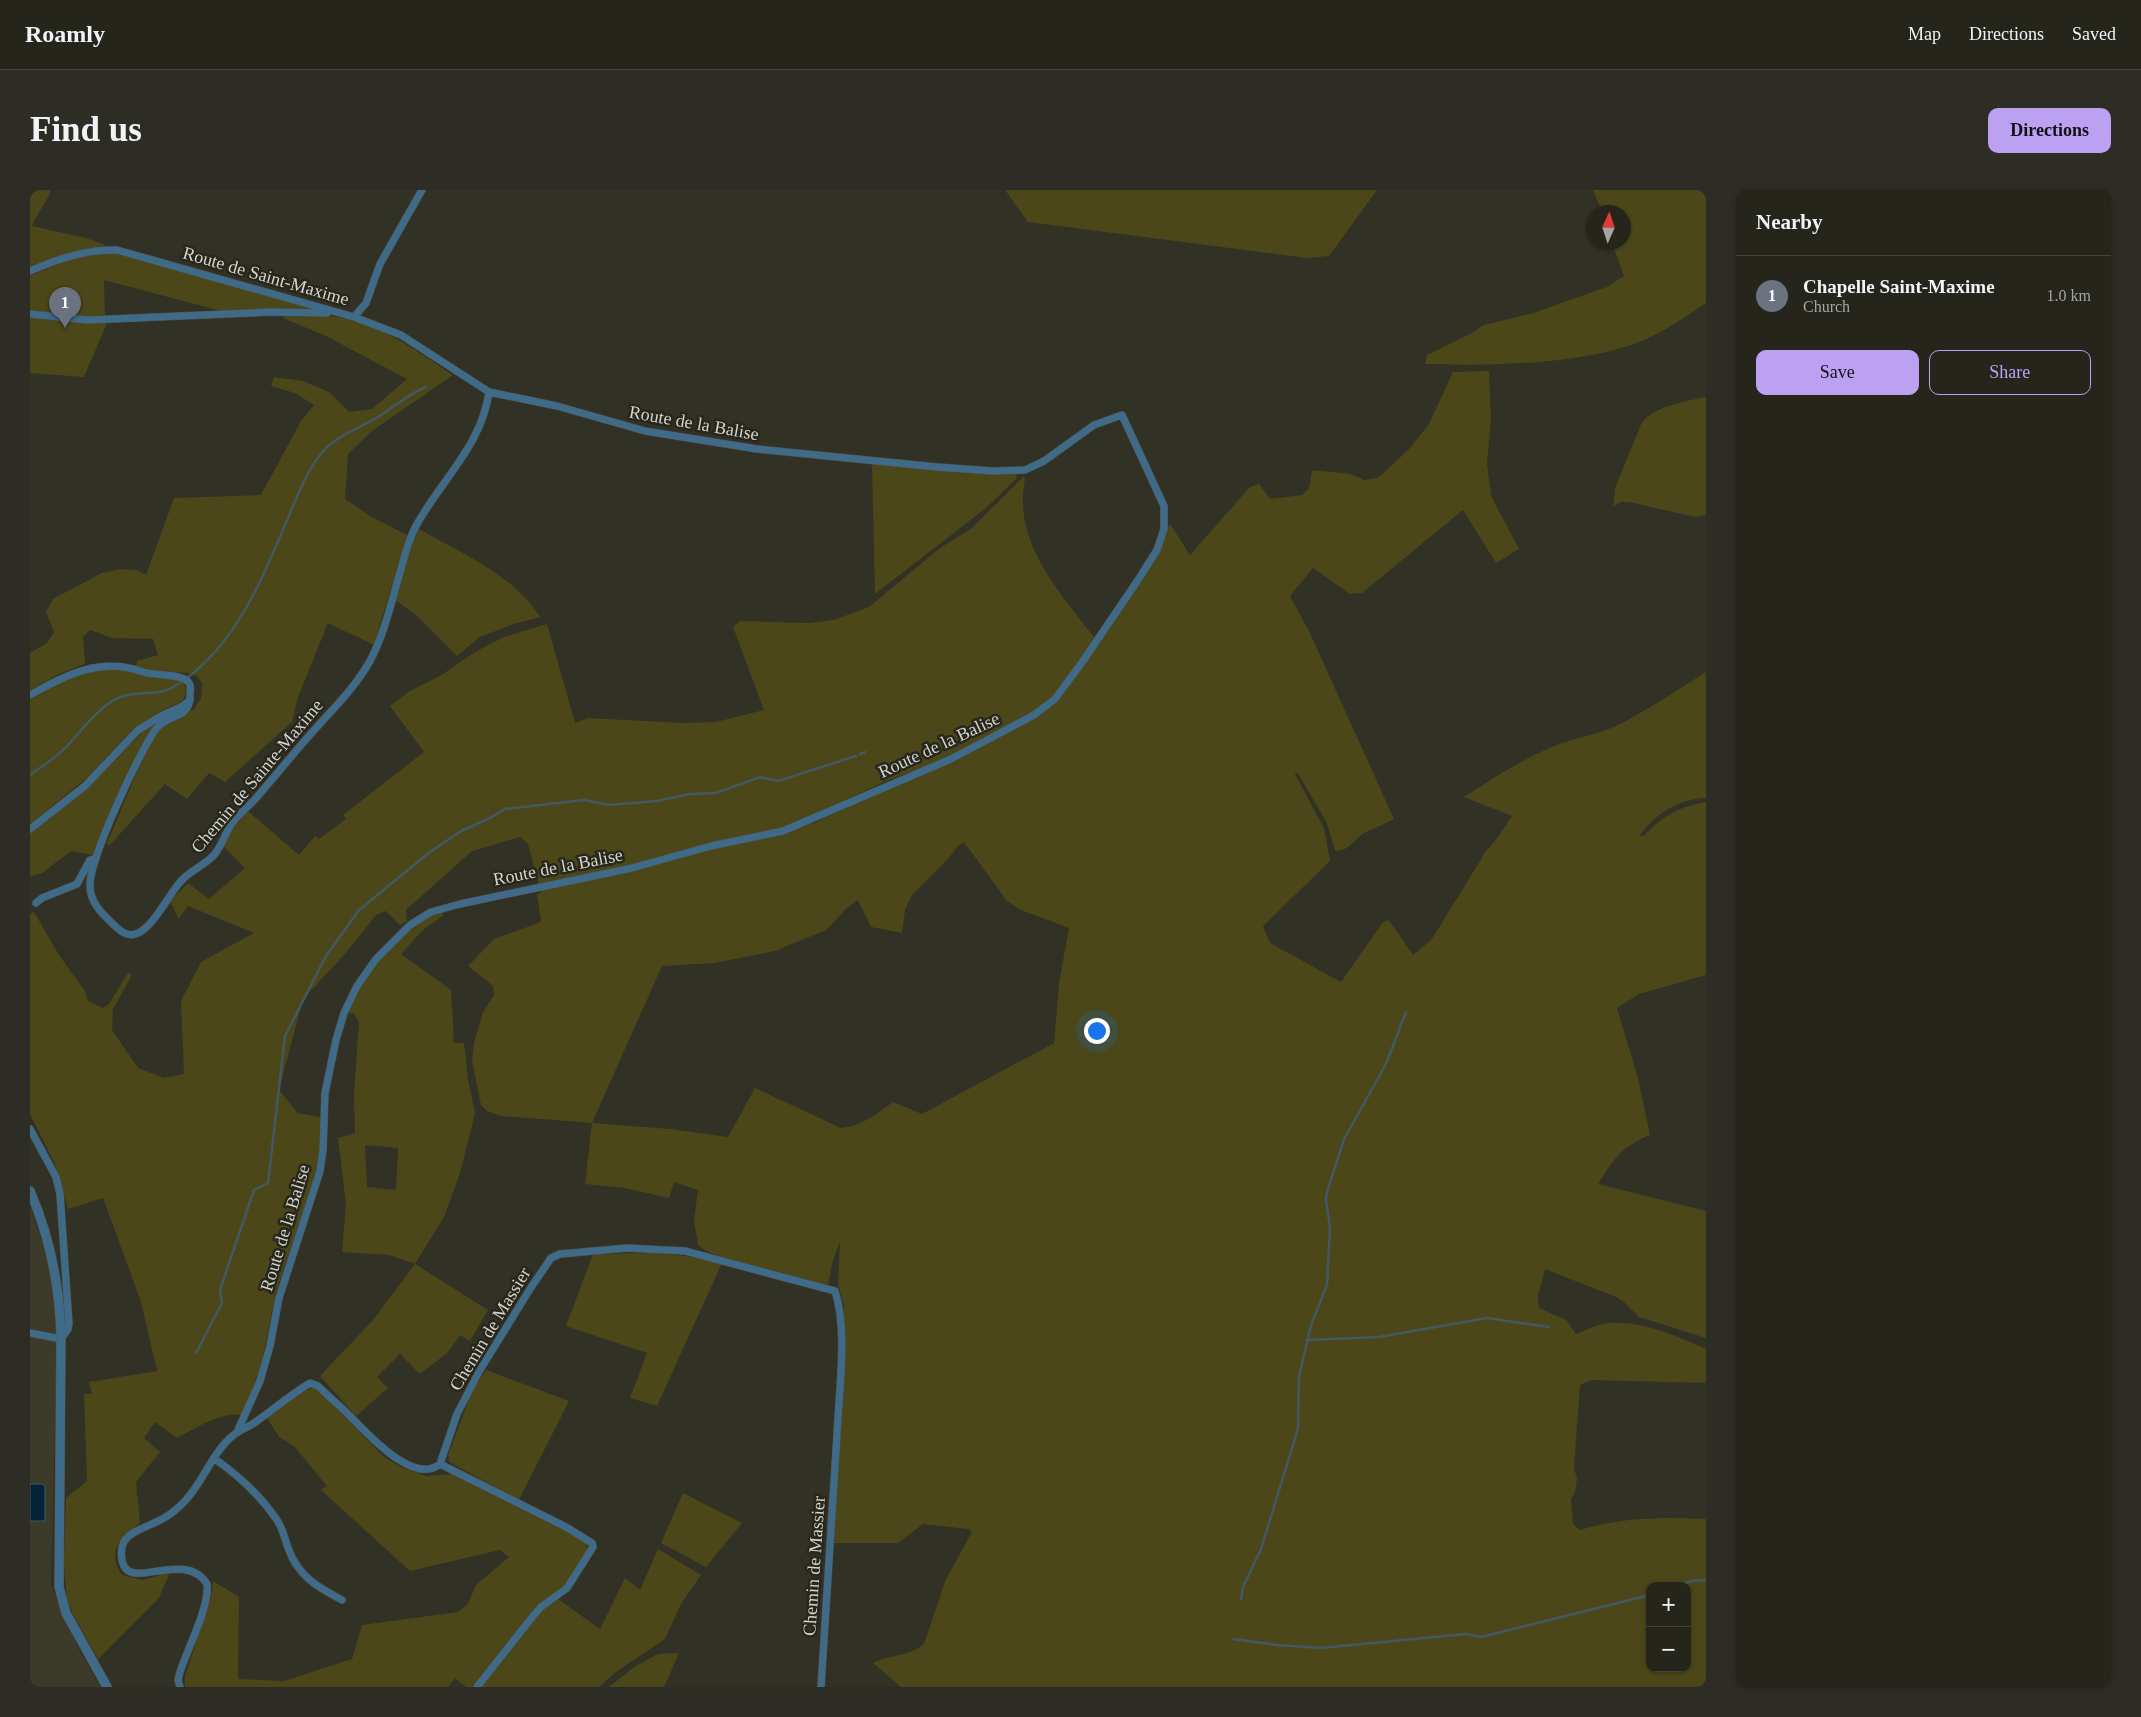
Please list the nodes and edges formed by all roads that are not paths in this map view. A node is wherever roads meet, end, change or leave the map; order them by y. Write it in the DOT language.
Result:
graph roads {
  1 [pos="422,190"];
  2 [pos="30,271"];
  3 [pos="335,313"];
  4 [pos="30,314"];
  5 [pos="354,317"];
  6 [pos="489,392"];
  7 [pos="30,695"];
  8 [pos="190,700"];
  9 [pos="30,829"];
  10 [pos="96,858"];
  11 [pos="36,903"];
  12 [pos="30,1129"];
  13 [pos="30,1190"];
  14 [pos="30,1333"];
  15 [pos="61,1339"];
  16 [pos="238,1430"];
  17 [pos="214,1459"];
  18 [pos="440,1464"];
  19 [pos="342,1600"];
  20 [pos="107,1687"];
  21 [pos="180,1687"];
  22 [pos="477,1687"];
  23 [pos="821,1687"];
  1 -- 5 [label="street, Route de Saint-Maxime"];
  2 -- 3 [label="street, Route de Saint-Maxime"];
  3 -- 4 [label="street"];
  3 -- 5 [label="street, Route de Saint-Maxime"];
  5 -- 6 [label="street"];
  6 -- 10 [label="street, Chemin de Sainte-Maxime"];
  6 -- 16 [label="street, Route de la Balise"];
  7 -- 8 [label="street"];
  8 -- 9 [label="street"];
  8 -- 10 [label="street, Chemin de Sainte-Maxime"];
  10 -- 11 [label="street"];
  12 -- 15 [label="street"];
  13 -- 15 [label="street"];
  14 -- 15 [label="street"];
  15 -- 20 [label="street"];
  16 -- 17 [label="street"];
  16 -- 18 [label="street"];
  17 -- 19 [label="street"];
  17 -- 21 [label="street"];
  18 -- 22 [label="street"];
  18 -- 23 [label="street, Chemin de Massier"];
}
